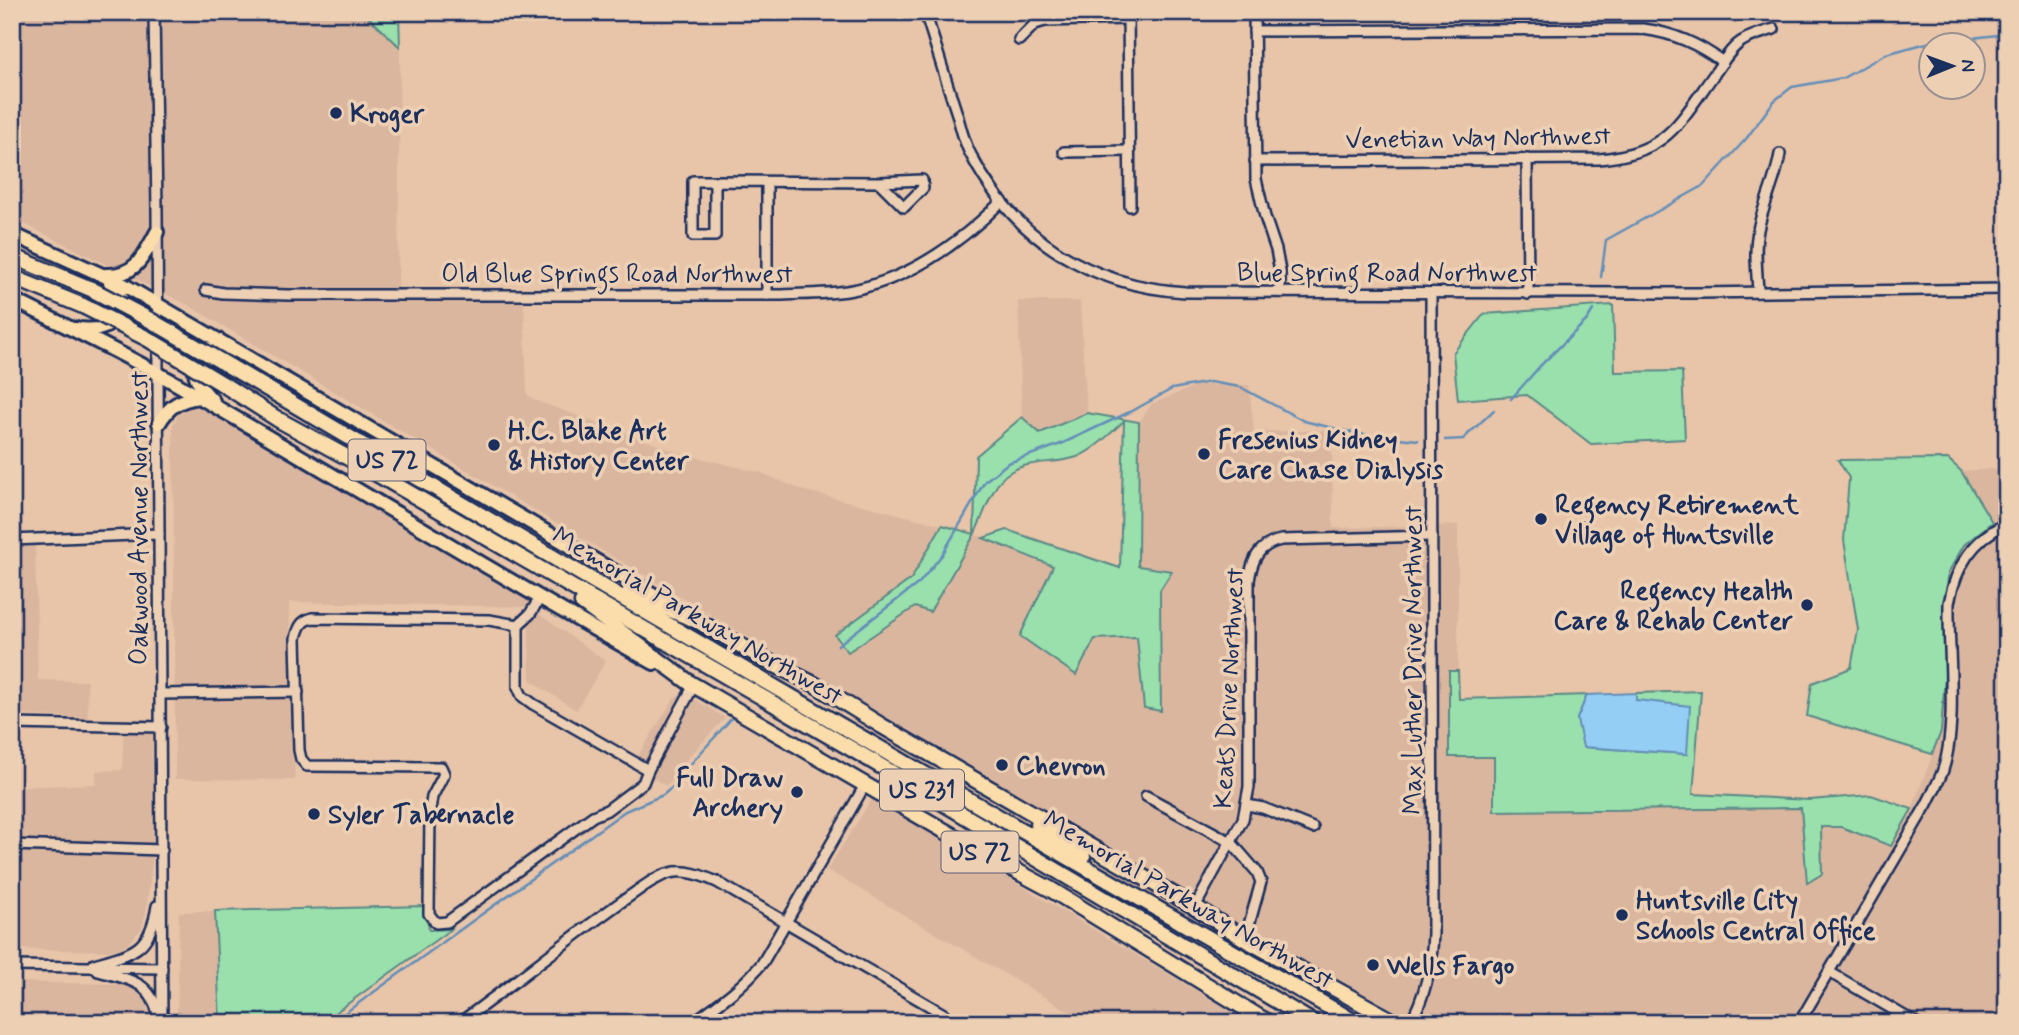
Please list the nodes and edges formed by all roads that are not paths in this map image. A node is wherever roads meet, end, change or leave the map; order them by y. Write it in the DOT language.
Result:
graph roads {
  1 [pos="154,12"];
  2 [pos="925,12"];
  3 [pos="1254,12"];
  4 [pos="1128,16"];
  5 [pos="1774,29"];
  6 [pos="1254,31"];
  7 [pos="1018,40"];
  8 [pos="1723,62"];
  9 [pos="1129,151"];
  10 [pos="1064,152"];
  11 [pos="1780,154"];
  12 [pos="1527,159"];
  13 [pos="1255,161"];
  14 [pos="715,181"];
  15 [pos="767,182"];
  16 [pos="879,182"];
  17 [pos="1002,201"];
  18 [pos="1130,206"];
  19 [pos="157,232"];
  20 [pos="12,234"];
  21 [pos="12,256"];
  22 [pos="102,274"];
  23 [pos="12,277"];
  24 [pos="2007,289"];
  25 [pos="206,290"];
  26 [pos="1280,292"];
  27 [pos="1758,292"];
  28 [pos="1528,293"];
  29 [pos="1431,294"];
  30 [pos="767,295"];
  31 [pos="12,299"];
  32 [pos="158,304"];
  33 [pos="72,329"];
  34 [pos="245,356"];
  35 [pos="158,374"];
  36 [pos="198,397"];
  37 [pos="223,411"];
  38 [pos="159,422"];
  39 [pos="2007,523"];
  40 [pos="159,534"];
  41 [pos="1432,536"];
  42 [pos="12,540"];
  43 [pos="545,554"];
  44 [pos="527,562"];
  45 [pos="540,598"];
  46 [pos="698,621"];
  47 [pos="518,625"];
  48 [pos="692,684"];
  49 [pos="298,692"];
  50 [pos="160,694"];
  51 [pos="12,724"];
  52 [pos="161,727"];
  53 [pos="648,770"];
  54 [pos="865,785"];
  55 [pos="1146,796"];
  56 [pos="1006,799"];
  57 [pos="1247,805"];
  58 [pos="1313,828"];
  59 [pos="1231,842"];
  60 [pos="12,845"];
  61 [pos="162,850"];
  62 [pos="162,873"];
  63 [pos="1113,884"];
  64 [pos="1195,907"];
  65 [pos="787,922"];
  66 [pos="1245,939"];
  67 [pos="12,967"];
  68 [pos="82,967"];
  69 [pos="162,968"];
  70 [pos="1829,972"];
  71 [pos="1338,989"];
  72 [pos="699,1021"];
  73 [pos="161,1023"];
  74 [pos="459,1023"];
  75 [pos="959,1023"];
  76 [pos="1269,1023"];
  77 [pos="1314,1023"];
  78 [pos="1348,1023"];
  79 [pos="1356,1023"];
  80 [pos="1397,1023"];
  81 [pos="1410,1023"];
  82 [pos="1799,1023"];
  83 [pos="1916,1023"];
  1 -- 19 [label="street, Oakwood Avenue Northwest"];
  2 -- 17 [label="street, Blue Spring Road Northwest"];
  3 -- 6 [label="street"];
  4 -- 7 [label="street"];
  4 -- 9 [label="street"];
  5 -- 8 [label="street, Venetian Way Northwest"];
  6 -- 8 [label="street"];
  6 -- 13 [label="street"];
  8 -- 12 [label="street, Venetian Way Northwest"];
  9 -- 10 [label="street"];
  9 -- 18 [label="street"];
  11 -- 27 [label="street"];
  12 -- 13 [label="street, Venetian Way Northwest"];
  12 -- 28 [label="street"];
  13 -- 26 [label="street"];
  14 -- 14 [label="street"];
  14 -- 15 [label="street"];
  15 -- 16 [label="street"];
  15 -- 30 [label="street"];
  16 -- 16 [label="street"];
  17 -- 26 [label="street, Blue Spring Road Northwest"];
  17 -- 30 [label="street, Old Blue Springs Road Northwest"];
  19 -- 22 [label="main road"];
  19 -- 32 [label="street, Oakwood Avenue Northwest"];
  20 -- 22 [label="main road"];
  21 -- 43 [label="highway, Memorial Parkway Northwest / US 72, bridge"];
  22 -- 32 [label="main road"];
  22 -- 33 [label="main road"];
  23 -- 44 [label="highway, Memorial Parkway Northwest / US 72, bridge"];
  24 -- 27 [label="street, Blue Spring Road Northwest"];
  25 -- 30 [label="street, Old Blue Springs Road Northwest"];
  26 -- 29 [label="street, Blue Spring Road Northwest"];
  27 -- 28 [label="street, Blue Spring Road Northwest"];
  28 -- 29 [label="street, Blue Spring Road Northwest"];
  29 -- 41 [label="street, Max Luther Drive Northwest"];
  31 -- 33 [label="main road"];
  32 -- 34 [label="main road"];
  32 -- 35 [label="street, Oakwood Avenue Northwest"];
  33 -- 35 [label="main road"];
  34 -- 37 [label="main road"];
  34 -- 46 [label="main road"];
  35 -- 36 [label="main road"];
  35 -- 38 [label="street, Oakwood Avenue Northwest"];
  36 -- 37 [label="main road"];
  36 -- 38 [label="main road"];
  37 -- 45 [label="main road"];
  38 -- 40 [label="street, Oakwood Avenue Northwest"];
  39 -- 70 [label="street"];
  40 -- 42 [label="street"];
  40 -- 50 [label="street, Oakwood Avenue Northwest"];
  41 -- 57 [label="street, Keats Drive Northwest"];
  41 -- 81 [label="street, Max Luther Drive Northwest"];
  43 -- 46 [label="highway, US 72"];
  43 -- 63 [label="highway, Memorial Parkway Northwest / US 231"];
  44 -- 48 [label="highway, US 72"];
  44 -- 77 [label="highway, Memorial Parkway Northwest / US 231"];
  45 -- 47 [label="street"];
  45 -- 48 [label="main road"];
  46 -- 56 [label="highway, US 72"];
  47 -- 49 [label="street"];
  47 -- 53 [label="street"];
  48 -- 53 [label="street"];
  48 -- 54 [label="highway, US 72"];
  49 -- 50 [label="street"];
  49 -- 53 [label="street"];
  50 -- 52 [label="street, Oakwood Avenue Northwest"];
  51 -- 52 [label="street"];
  52 -- 61 [label="street, Oakwood Avenue Northwest"];
  54 -- 65 [label="street"];
  54 -- 76 [label="highway, US 72"];
  55 -- 59 [label="street"];
  56 -- 63 [label="highway"];
  56 -- 64 [label="highway, US 72"];
  57 -- 58 [label="street"];
  57 -- 59 [label="street, Keats Drive Northwest"];
  59 -- 64 [label="street, Keats Drive Northwest"];
  59 -- 66 [label="street"];
  60 -- 61 [label="street"];
  61 -- 62 [label="street, Oakwood Avenue Northwest"];
  62 -- 68 [label="street"];
  62 -- 69 [label="street, Oakwood Avenue Northwest"];
  63 -- 79 [label="highway, Memorial Parkway Northwest / US 231, bridge"];
  64 -- 66 [label="highway, US 72"];
  65 -- 72 [label="street"];
  65 -- 74 [label="street"];
  65 -- 75 [label="street"];
  66 -- 71 [label="highway, US 72"];
  67 -- 68 [label="street"];
  68 -- 69 [label="street"];
  68 -- 73 [label="street"];
  69 -- 73 [label="street, Oakwood Avenue Northwest"];
  70 -- 82 [label="street"];
  70 -- 83 [label="street"];
  71 -- 78 [label="highway"];
  71 -- 80 [label="highway, US 72"];
}
